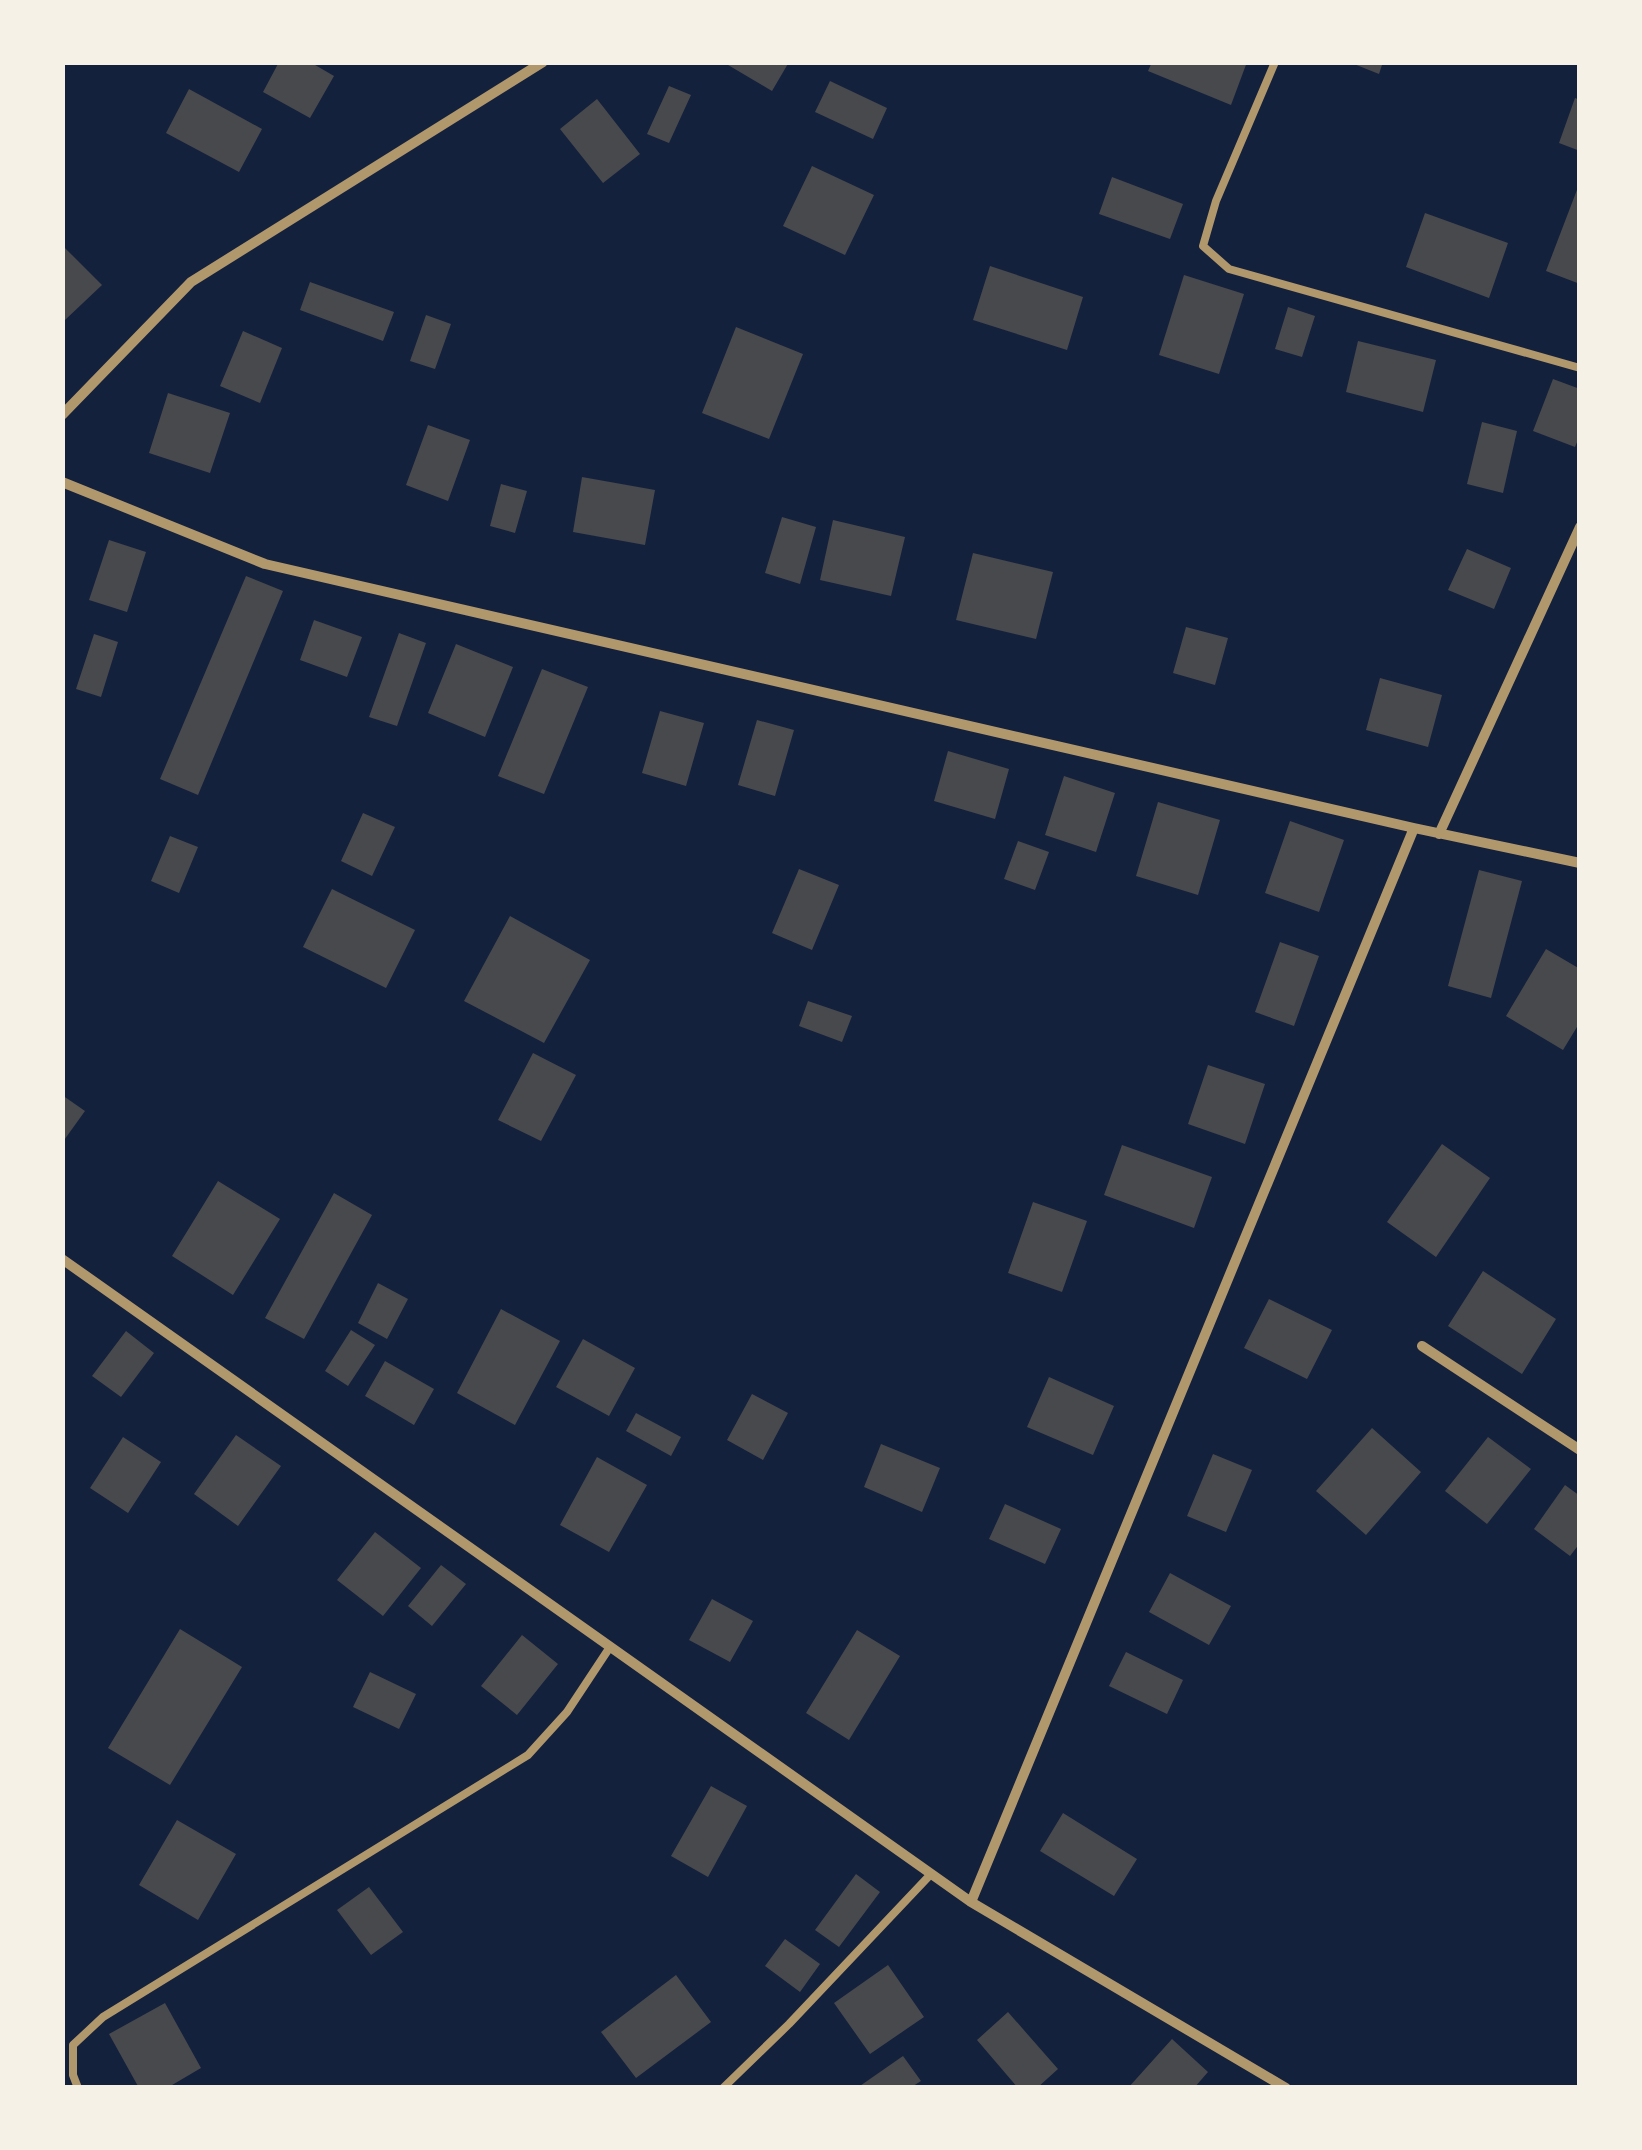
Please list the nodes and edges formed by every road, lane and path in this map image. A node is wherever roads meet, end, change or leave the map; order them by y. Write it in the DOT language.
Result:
graph roads {
  1 [pos="543,62"];
  2 [pos="1275,62"];
  3 [pos="1580,368"];
  4 [pos="62,415"];
  5 [pos="62,482"];
  6 [pos="1580,527"];
  7 [pos="1414,828"];
  8 [pos="1439,834"];
  9 [pos="1580,863"];
  10 [pos="62,1259"];
  11 [pos="1422,1346"];
  12 [pos="1580,1450"];
  13 [pos="610,1647"];
  14 [pos="931,1874"];
  15 [pos="970,1902"];
  16 [pos="78,2088"];
  17 [pos="723,2088"];
  18 [pos="1286,2088"];
  1 -- 4 [label="street"];
  2 -- 3 [label="lane"];
  5 -- 7 [label="street"];
  6 -- 8 [label="street"];
  7 -- 8 [label="street"];
  7 -- 15 [label="street"];
  8 -- 9 [label="street"];
  10 -- 13 [label="street"];
  11 -- 12 [label="street"];
  13 -- 14 [label="street"];
  13 -- 16 [label="lane"];
  14 -- 15 [label="street"];
  14 -- 17 [label="lane"];
  15 -- 18 [label="street"];
}
